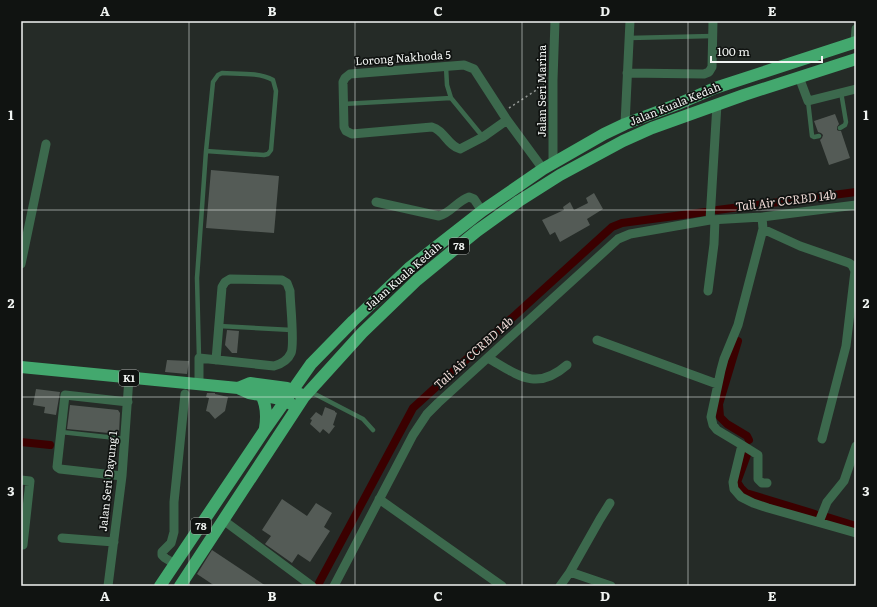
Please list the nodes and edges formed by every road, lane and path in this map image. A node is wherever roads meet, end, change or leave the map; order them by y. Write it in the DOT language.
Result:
graph roads {
  1 [pos="555,21"];
  2 [pos="630,21"];
  3 [pos="713,21"];
  4 [pos="856,29"];
  5 [pos="713,36"];
  6 [pos="629,38"];
  7 [pos="856,42"];
  8 [pos="856,59"];
  9 [pos="446,66"];
  10 [pos="628,73"];
  11 [pos="799,76"];
  12 [pos="553,80"];
  13 [pos="856,89"];
  14 [pos="841,92"];
  15 [pos="451,98"];
  16 [pos="808,101"];
  17 [pos="343,104"];
  18 [pos="717,104"];
  19 [pos="505,116"];
  20 [pos="625,124"];
  21 [pos="840,128"];
  22 [pos="483,136"];
  23 [pos="819,136"];
  24 [pos="46,144"];
  25 [pos="206,151"];
  26 [pos="554,162"];
  27 [pos="543,169"];
  28 [pos="376,202"];
  29 [pos="856,205"];
  30 [pos="482,211"];
  31 [pos="762,217"];
  32 [pos="712,220"];
  33 [pos="763,229"];
  34 [pos="21,260"];
  35 [pos="708,291"];
  36 [pos="219,326"];
  37 [pos="292,330"];
  38 [pos="597,340"];
  39 [pos="200,358"];
  40 [pos="488,358"];
  41 [pos="216,360"];
  42 [pos="312,364"];
  43 [pos="567,365"];
  44 [pos="21,367"];
  45 [pos="130,378"];
  46 [pos="199,384"];
  47 [pos="717,384"];
  48 [pos="273,385"];
  49 [pos="238,388"];
  50 [pos="293,390"];
  51 [pos="185,394"];
  52 [pos="307,394"];
  53 [pos="261,395"];
  54 [pos="286,400"];
  55 [pos="128,402"];
  56 [pos="297,408"];
  57 [pos="373,430"];
  58 [pos="264,431"];
  59 [pos="60,432"];
  60 [pos="125,439"];
  61 [pos="822,439"];
  62 [pos="742,445"];
  63 [pos="856,446"];
  64 [pos="852,469"];
  65 [pos="122,476"];
  66 [pos="21,480"];
  67 [pos="767,483"];
  68 [pos="379,499"];
  69 [pos="610,503"];
  70 [pos="223,520"];
  71 [pos="819,522"];
  72 [pos="856,533"];
  73 [pos="62,538"];
  74 [pos="114,542"];
  75 [pos="21,544"];
  76 [pos="175,564"];
  77 [pos="570,572"];
  78 [pos="108,586"];
  79 [pos="160,586"];
  80 [pos="180,586"];
  81 [pos="312,586"];
  82 [pos="334,586"];
  83 [pos="502,586"];
  84 [pos="560,586"];
  85 [pos="610,586"];
  1 -- 12 [label="street, Jalan Seri Marina"];
  2 -- 6 [label="street"];
  3 -- 5 [label="street"];
  4 -- 7 [label="street"];
  5 -- 6 [label="lane"];
  5 -- 10 [label="street"];
  6 -- 10 [label="street"];
  7 -- 20 [label="main road, Jalan Kuala Kedah / 78"];
  8 -- 11 [label="main road, Jalan Kuala Kedah / 78"];
  9 -- 15 [label="lane"];
  9 -- 17 [label="street, Lorong Nakhoda 5"];
  9 -- 19 [label="street, Lorong Nakhoda 5"];
  10 -- 20 [label="street"];
  11 -- 16 [label="street"];
  11 -- 18 [label="main road, Jalan Kuala Kedah / 78"];
  12 -- 19 [label="path"];
  12 -- 26 [label="street, Jalan Seri Marina"];
  13 -- 14 [label="street"];
  14 -- 16 [label="street"];
  14 -- 21 [label="lane"];
  15 -- 17 [label="lane"];
  15 -- 22 [label="lane"];
  16 -- 23 [label="lane"];
  17 -- 22 [label="street"];
  18 -- 32 [label="street"];
  18 -- 52 [label="main road, Jalan Kuala Kedah / 78"];
  19 -- 22 [label="street"];
  19 -- 27 [label="street"];
  20 -- 26 [label="main road, Jalan Kuala Kedah / 78"];
  24 -- 34 [label="street"];
  25 -- 25 [label="lane"];
  25 -- 39 [label="lane"];
  26 -- 27 [label="main road, Jalan Kuala Kedah / 78"];
  27 -- 30 [label="main road, Jalan Kuala Kedah / 78"];
  28 -- 30 [label="street"];
  29 -- 31 [label="street"];
  30 -- 42 [label="main road, Jalan Kuala Kedah / 78"];
  31 -- 32 [label="street"];
  31 -- 33 [label="street"];
  32 -- 35 [label="street"];
  32 -- 40 [label="street"];
  33 -- 47 [label="street"];
  33 -- 61 [label="street"];
  36 -- 37 [label="lane"];
  36 -- 37 [label="street"];
  36 -- 41 [label="street"];
  37 -- 41 [label="street"];
  38 -- 47 [label="street"];
  39 -- 41 [label="street"];
  39 -- 46 [label="street"];
  40 -- 43 [label="street"];
  40 -- 68 [label="street"];
  42 -- 48 [label="main road"];
  42 -- 50 [label="main road, Jalan Kuala Kedah / 78"];
  44 -- 45 [label="main road, K1"];
  45 -- 46 [label="main road, K1"];
  45 -- 55 [label="street, Jalan Seri Dayung 1"];
  46 -- 49 [label="main road, K1"];
  47 -- 62 [label="street"];
  48 -- 49 [label="main road, K1"];
  48 -- 50 [label="main road, K1"];
  49 -- 53 [label="main road, K1"];
  50 -- 52 [label="main road, K1"];
  50 -- 54 [label="main road, Jalan Kuala Kedah / 78"];
  51 -- 76 [label="street"];
  52 -- 56 [label="main road, Jalan Kuala Kedah / 78"];
  52 -- 57 [label="lane"];
  53 -- 54 [label="main road, K1"];
  53 -- 58 [label="main road"];
  54 -- 56 [label="main road, K1"];
  54 -- 58 [label="main road, Jalan Kuala Kedah / 78"];
  55 -- 59 [label="street"];
  55 -- 60 [label="street, Jalan Seri Dayung 1"];
  56 -- 70 [label="main road, Jalan Kuala Kedah / 78"];
  58 -- 76 [label="main road, Jalan Kuala Kedah / 78"];
  59 -- 60 [label="lane"];
  59 -- 65 [label="street"];
  60 -- 65 [label="street, Jalan Seri Dayung 1"];
  62 -- 67 [label="street"];
  62 -- 71 [label="street"];
  63 -- 64 [label="street"];
  64 -- 71 [label="street"];
  65 -- 74 [label="street, Jalan Seri Dayung 1"];
  66 -- 75 [label="street"];
  68 -- 82 [label="street"];
  68 -- 83 [label="street"];
  69 -- 77 [label="street"];
  70 -- 80 [label="main road, Jalan Kuala Kedah / 78"];
  70 -- 81 [label="street"];
  71 -- 72 [label="street"];
  73 -- 74 [label="street"];
  74 -- 78 [label="street, Jalan Seri Dayung 1"];
  76 -- 79 [label="main road, Jalan Kuala Kedah / 78"];
  77 -- 84 [label="street"];
  77 -- 85 [label="street"];
}
